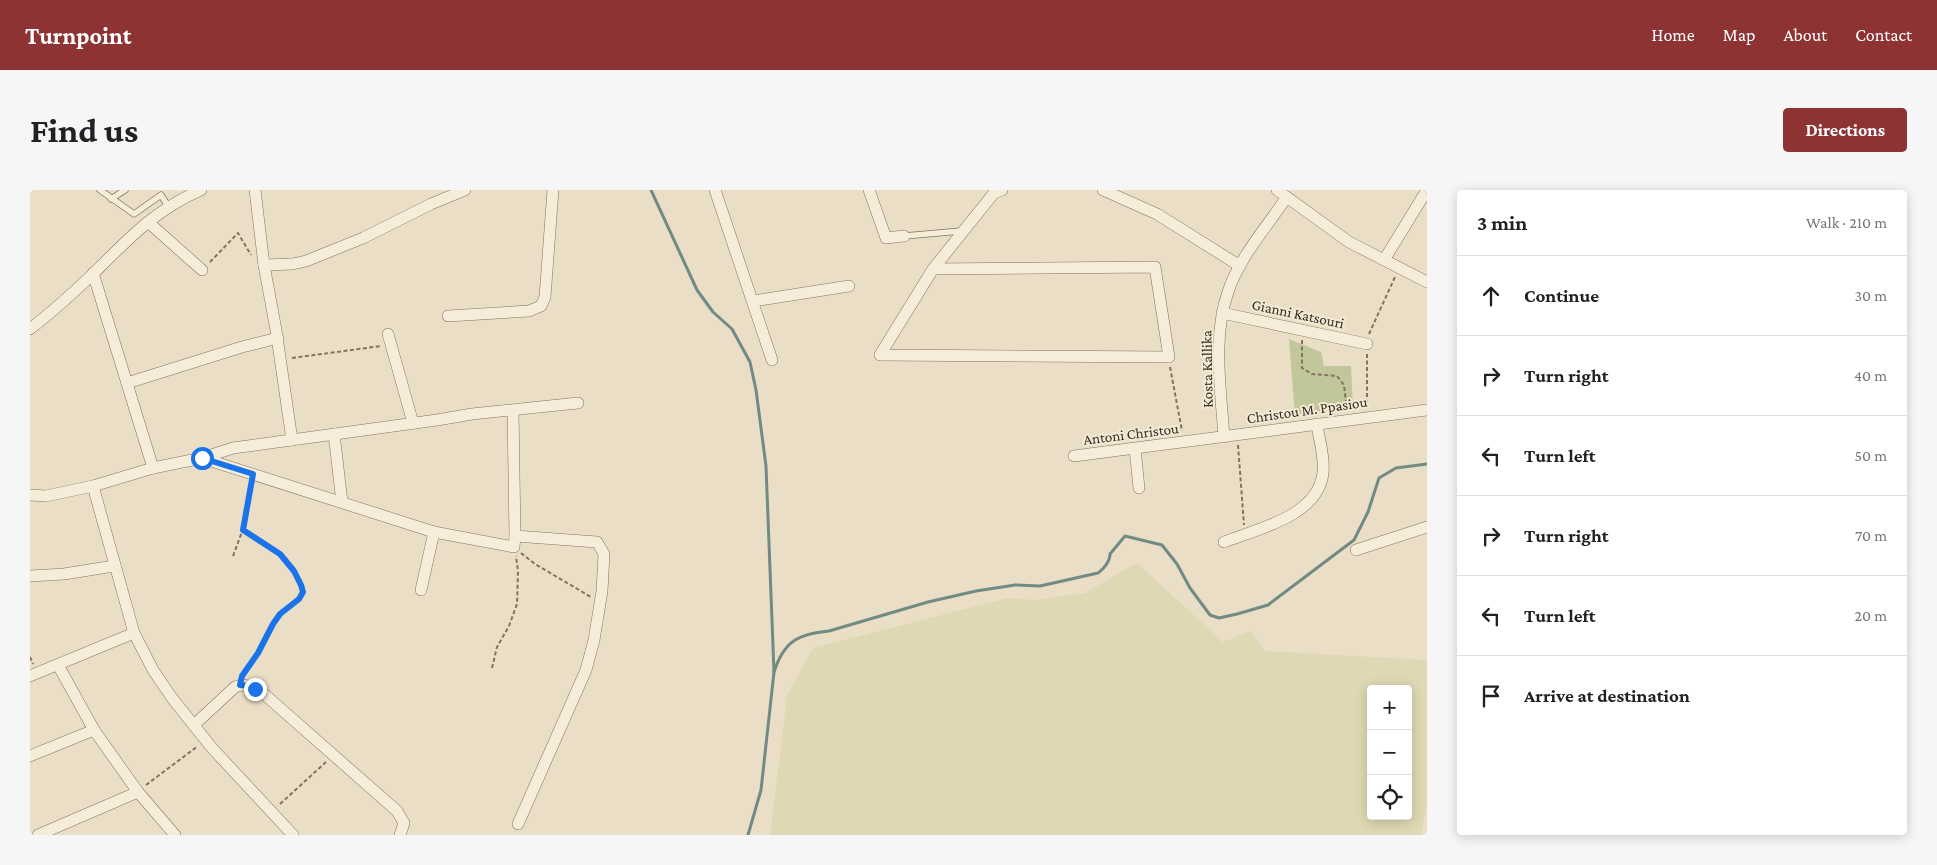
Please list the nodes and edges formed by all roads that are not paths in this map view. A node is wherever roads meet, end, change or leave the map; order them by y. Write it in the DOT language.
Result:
graph roads {
  1 [pos="100,190"];
  2 [pos="125,190"];
  3 [pos="201,190"];
  4 [pos="255,190"];
  5 [pos="465,190"];
  6 [pos="552,190"];
  7 [pos="715,190"];
  8 [pos="869,190"];
  9 [pos="1002,190"];
  10 [pos="1103,190"];
  11 [pos="1427,190"];
  12 [pos="160,192"];
  13 [pos="1281,194"];
  14 [pos="112,199"];
  15 [pos="168,206"];
  16 [pos="148,222"];
  17 [pos="964,231"];
  18 [pos="904,236"];
  19 [pos="1384,260"];
  20 [pos="264,265"];
  21 [pos="1240,266"];
  22 [pos="933,268"];
  23 [pos="202,270"];
  24 [pos="93,273"];
  25 [pos="1427,282"];
  26 [pos="849,286"];
  27 [pos="753,301"];
  28 [pos="1222,313"];
  29 [pos="448,316"];
  30 [pos="30,329"];
  31 [pos="278,338"];
  32 [pos="389,340"];
  33 [pos="1367,344"];
  34 [pos="772,360"];
  35 [pos="127,384"];
  36 [pos="578,403"];
  37 [pos="1427,410"];
  38 [pos="513,411"];
  39 [pos="413,423"];
  40 [pos="1317,424"];
  41 [pos="334,434"];
  42 [pos="1224,437"];
  43 [pos="292,440"];
  44 [pos="1188,442"];
  45 [pos="1135,449"];
  46 [pos="1074,456"];
  47 [pos="202,458"];
  48 [pos="153,468"];
  49 [pos="93,486"];
  50 [pos="1139,488"];
  51 [pos="30,495"];
  52 [pos="342,502"];
  53 [pos="1427,527"];
  54 [pos="434,532"];
  55 [pos="514,541"];
  56 [pos="1224,542"];
  57 [pos="1356,550"];
  58 [pos="114,566"];
  59 [pos="30,576"];
  60 [pos="421,590"];
  61 [pos="134,633"];
  62 [pos="58,665"];
  63 [pos="30,676"];
  64 [pos="194,726"];
  65 [pos="94,730"];
  66 [pos="30,756"];
  67 [pos="138,792"];
  68 [pos="518,824"];
  69 [pos="60,831"];
  70 [pos="287,833"];
  71 [pos="38,835"];
  72 [pos="175,835"];
  73 [pos="400,835"];
  1 -- 14 [label="lane"];
  2 -- 14 [label="lane"];
  3 -- 15 [label="street"];
  4 -- 20 [label="street"];
  5 -- 20 [label="street"];
  6 -- 29 [label="street"];
  7 -- 27 [label="street"];
  8 -- 18 [label="street"];
  9 -- 17 [label="street"];
  10 -- 21 [label="street"];
  11 -- 19 [label="street"];
  12 -- 14 [label="lane"];
  12 -- 15 [label="lane"];
  13 -- 19 [label="street"];
  13 -- 21 [label="street, Kosta Kallika"];
  15 -- 16 [label="street"];
  16 -- 23 [label="street"];
  16 -- 24 [label="street"];
  17 -- 18 [label="lane"];
  17 -- 22 [label="street"];
  19 -- 25 [label="street"];
  20 -- 31 [label="street"];
  21 -- 28 [label="street, Kosta Kallika"];
  22 -- 22 [label="street"];
  24 -- 30 [label="street"];
  24 -- 35 [label="street"];
  26 -- 27 [label="street"];
  27 -- 34 [label="street"];
  28 -- 33 [label="street, Gianni Katsouri"];
  28 -- 42 [label="street, Kosta Kallika"];
  31 -- 35 [label="street"];
  31 -- 43 [label="street"];
  32 -- 39 [label="street"];
  35 -- 48 [label="street"];
  36 -- 38 [label="street"];
  37 -- 40 [label="street, Christou M. Ppasiou"];
  38 -- 39 [label="street"];
  38 -- 55 [label="street"];
  39 -- 41 [label="street"];
  40 -- 42 [label="street, Christou M. Ppasiou"];
  40 -- 56 [label="street"];
  41 -- 43 [label="street"];
  41 -- 52 [label="street"];
  42 -- 44 [label="street, Christou M. Ppasiou"];
  43 -- 47 [label="street"];
  44 -- 45 [label="street, Antoni Christou"];
  45 -- 46 [label="street, Antoni Christou"];
  45 -- 50 [label="street"];
  47 -- 48 [label="street"];
  47 -- 52 [label="street"];
  48 -- 49 [label="street"];
  49 -- 51 [label="street"];
  49 -- 58 [label="street"];
  52 -- 54 [label="street"];
  53 -- 57 [label="street"];
  54 -- 55 [label="street"];
  54 -- 60 [label="street"];
  55 -- 68 [label="street"];
  58 -- 59 [label="street"];
  58 -- 61 [label="street"];
  61 -- 62 [label="street"];
  61 -- 64 [label="street"];
  62 -- 63 [label="street"];
  62 -- 65 [label="street"];
  64 -- 70 [label="street"];
  64 -- 73 [label="street"];
  65 -- 66 [label="street"];
  65 -- 67 [label="street"];
  67 -- 69 [label="street"];
  67 -- 72 [label="street"];
  69 -- 71 [label="street"];
}
